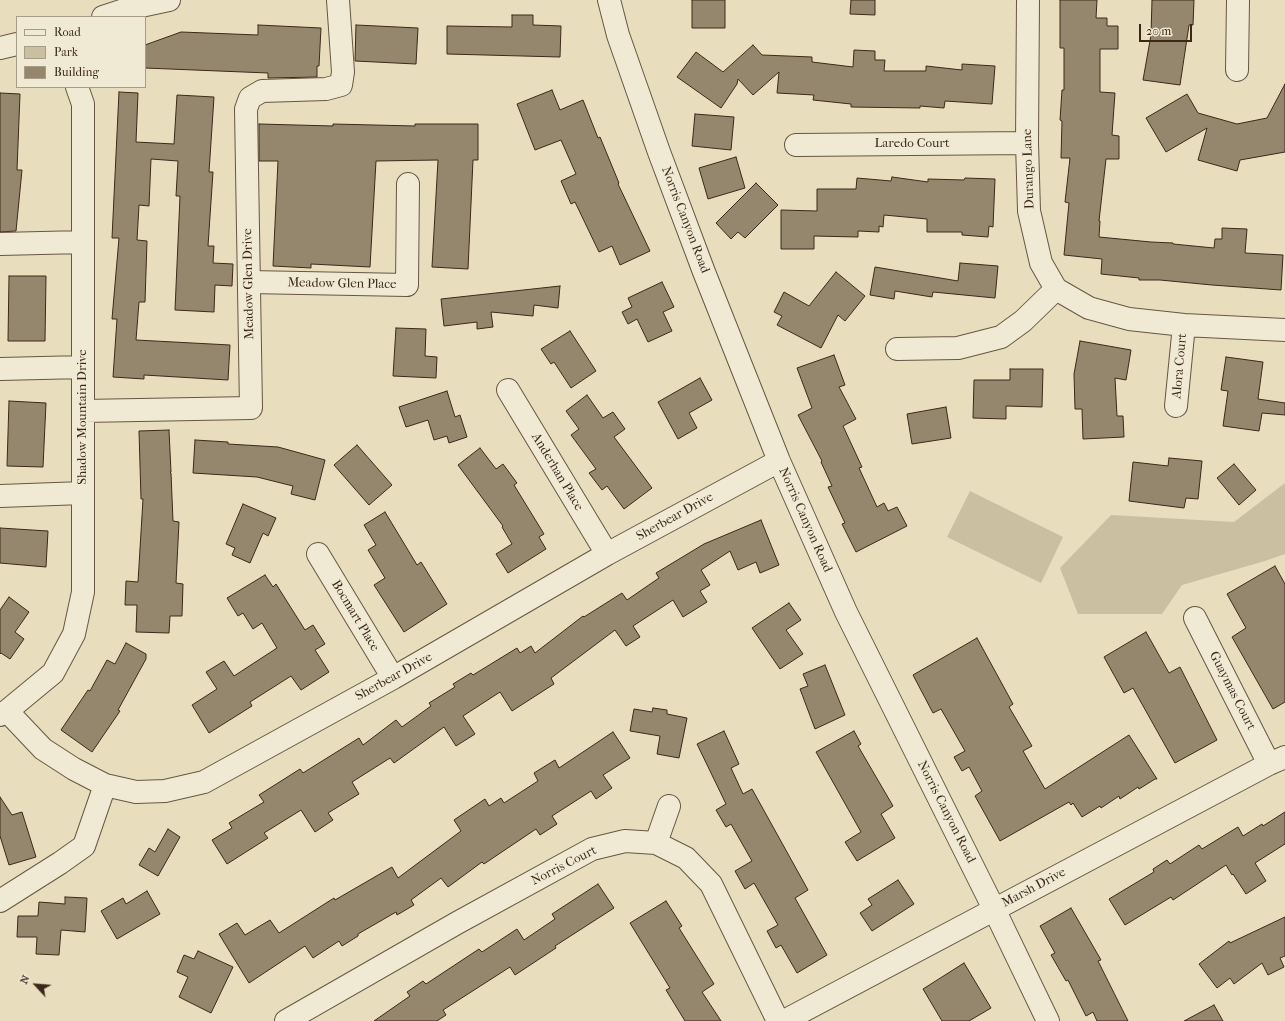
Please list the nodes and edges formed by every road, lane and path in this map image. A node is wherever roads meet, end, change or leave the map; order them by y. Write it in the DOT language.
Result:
graph roads {
  1 [pos="169,0"];
  2 [pos="338,0"];
  3 [pos="609,0"];
  4 [pos="1028,0"];
  5 [pos="1238,0"];
  6 [pos="106,16"];
  7 [pos="16,44"];
  8 [pos="0,48"];
  9 [pos="1237,70"];
  10 [pos="77,88"];
  11 [pos="1027,143"];
  12 [pos="796,145"];
  13 [pos="408,184"];
  14 [pos="83,242"];
  15 [pos="0,244"];
  16 [pos="249,282"];
  17 [pos="1056,289"];
  18 [pos="1184,325"];
  19 [pos="1285,330"];
  20 [pos="897,349"];
  21 [pos="83,367"];
  22 [pos="0,369"];
  23 [pos="508,390"];
  24 [pos="1176,406"];
  25 [pos="83,411"];
  26 [pos="779,461"];
  27 [pos="83,493"];
  28 [pos="0,496"];
  29 [pos="318,554"];
  30 [pos="607,554"];
  31 [pos="1196,618"];
  32 [pos="393,678"];
  33 [pos="4,713"];
  34 [pos="1277,761"];
  35 [pos="106,785"];
  36 [pos="669,806"];
  37 [pos="656,844"];
  38 [pos="0,900"];
  39 [pos="994,909"];
  40 [pos="286,1021"];
  41 [pos="778,1021"];
  42 [pos="784,1021"];
  43 [pos="1048,1021"];
  1 -- 6 [label="street"];
  2 -- 16 [label="street, Meadow Glen Drive"];
  3 -- 26 [label="street, Norris Canyon Road"];
  4 -- 11 [label="street, Durango Lane"];
  5 -- 9 [label="street"];
  7 -- 8 [label="street"];
  10 -- 14 [label="street, Shadow Mountain Drive"];
  11 -- 12 [label="street, Laredo Court"];
  11 -- 17 [label="street, Durango Lane"];
  13 -- 16 [label="street, Meadow Glen Place"];
  14 -- 15 [label="street"];
  14 -- 21 [label="street, Shadow Mountain Drive"];
  16 -- 25 [label="street, Meadow Glen Drive"];
  17 -- 18 [label="street"];
  17 -- 20 [label="street"];
  18 -- 19 [label="street"];
  18 -- 24 [label="street, Alora Court"];
  21 -- 22 [label="street"];
  21 -- 25 [label="street, Shadow Mountain Drive"];
  23 -- 30 [label="street, Anderhan Place"];
  25 -- 27 [label="street, Shadow Mountain Drive"];
  26 -- 30 [label="street, Sherbear Drive"];
  26 -- 39 [label="street, Norris Canyon Road"];
  27 -- 28 [label="street"];
  27 -- 33 [label="street, Shadow Mountain Drive"];
  29 -- 32 [label="street, Bocmart Place"];
  30 -- 32 [label="street, Sherbear Drive"];
  31 -- 34 [label="street, Guaymas Court"];
  32 -- 35 [label="street, Sherbear Drive"];
  33 -- 35 [label="street, Sherbear Drive"];
  34 -- 39 [label="street, Marsh Drive"];
  35 -- 38 [label="street"];
  36 -- 37 [label="street"];
  37 -- 40 [label="street, Norris Court"];
  37 -- 41 [label="street, Norris Court"];
  39 -- 42 [label="street, Marsh Drive"];
  39 -- 43 [label="street, Norris Canyon Road"];
}
